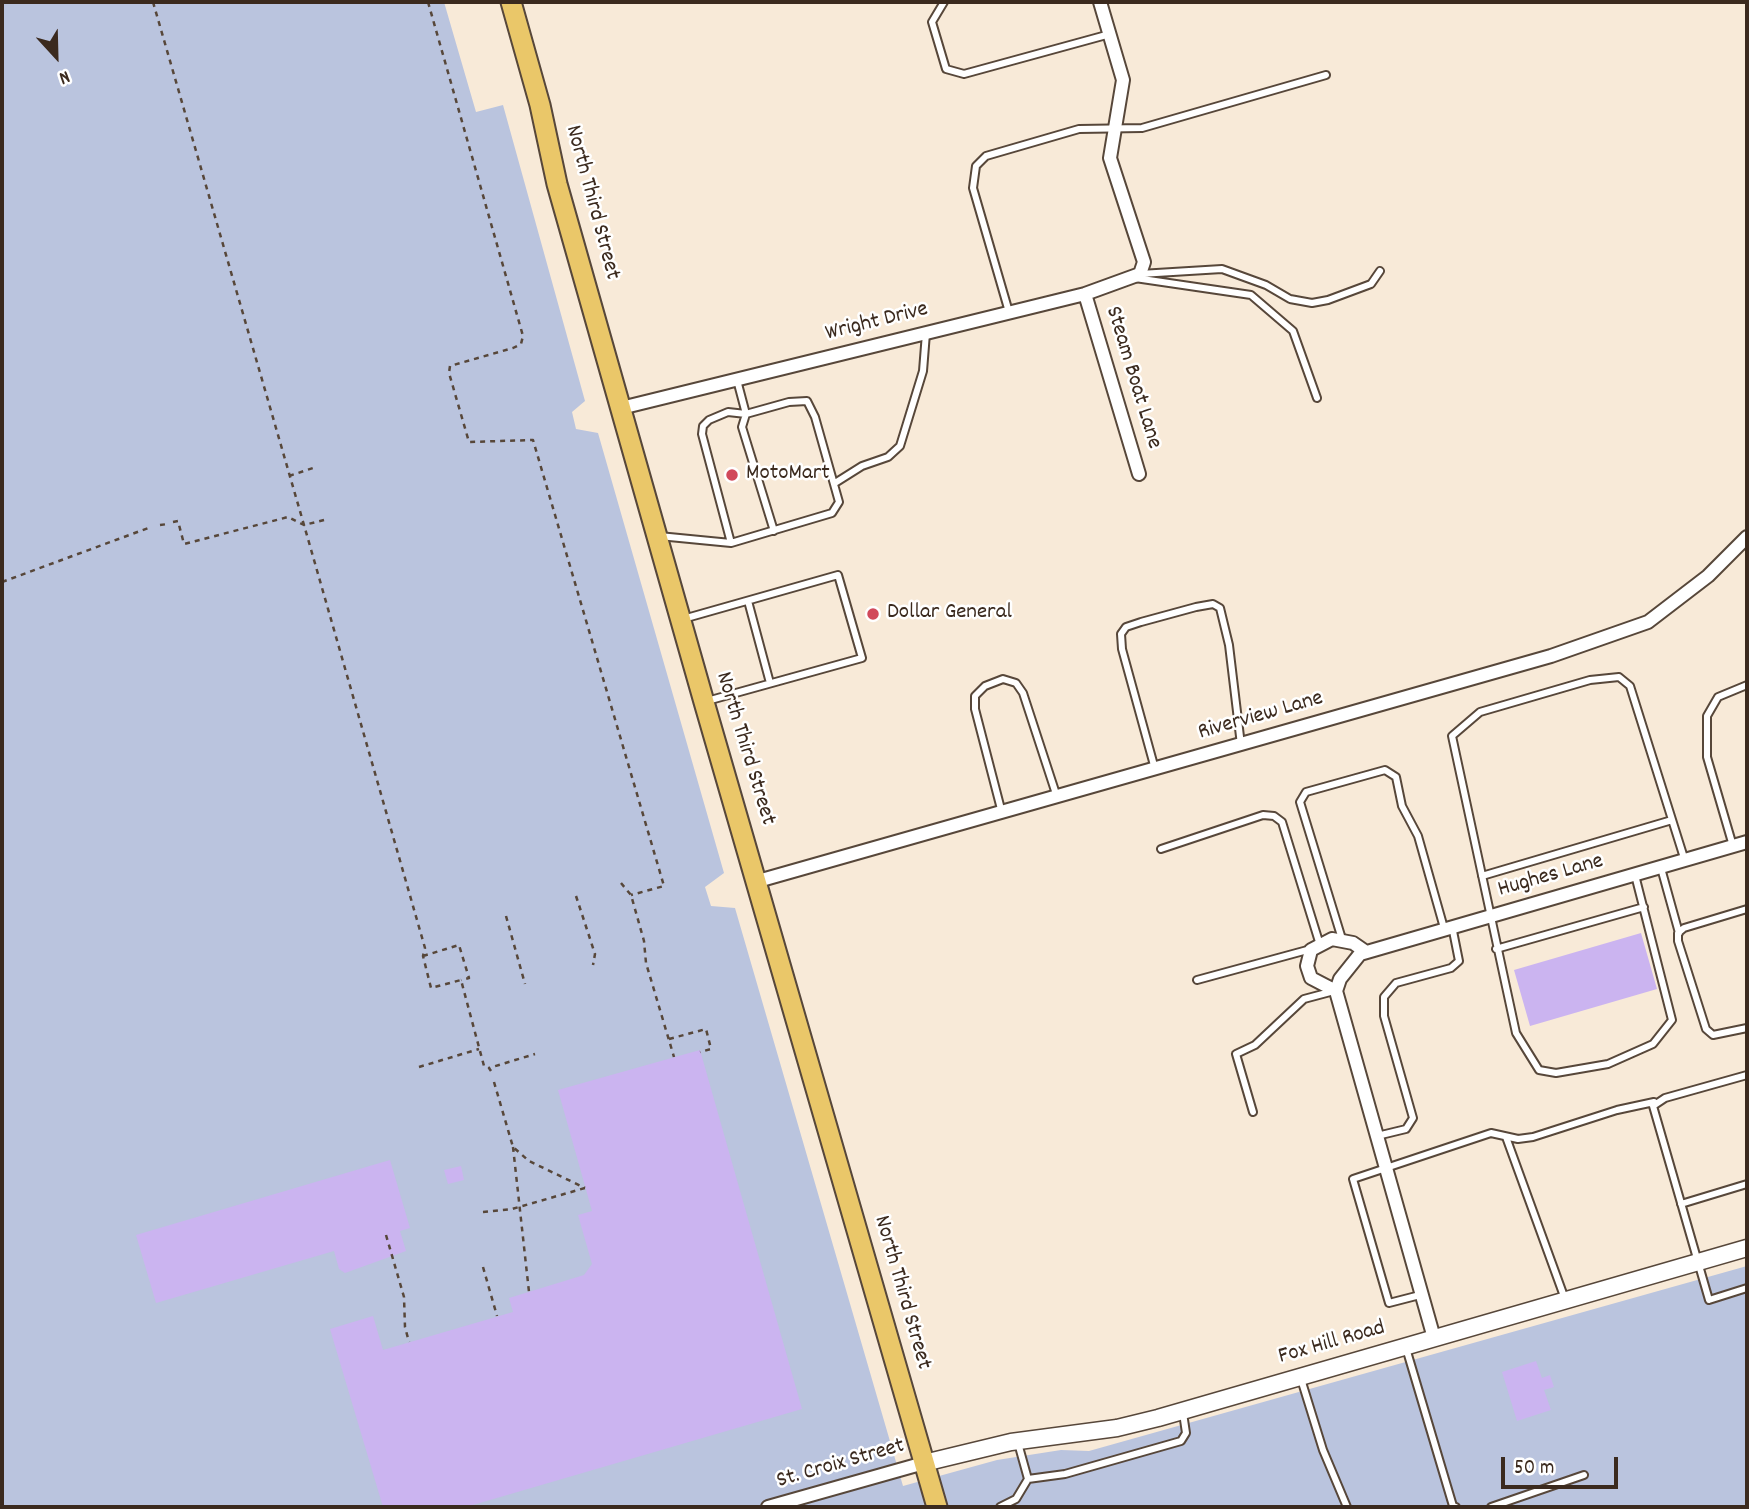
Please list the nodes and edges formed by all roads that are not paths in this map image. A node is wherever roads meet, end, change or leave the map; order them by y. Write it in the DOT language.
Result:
graph roads {
  1 [pos="511,2"];
  2 [pos="944,2"];
  3 [pos="1100,2"];
  4 [pos="1110,34"];
  5 [pos="1326,75"];
  6 [pos="1114,131"];
  7 [pos="1380,271"];
  8 [pos="1137,276"];
  9 [pos="1085,294"];
  10 [pos="1009,312"];
  11 [pos="926,333"];
  12 [pos="737,379"];
  13 [pos="1317,398"];
  14 [pos="621,408"];
  15 [pos="746,414"];
  16 [pos="1139,474"];
  17 [pos="835,483"];
  18 [pos="774,531"];
  19 [pos="657,536"];
  20 [pos="1747,537"];
  21 [pos="731,543"];
  22 [pos="748,601"];
  23 [pos="681,620"];
  24 [pos="770,683"];
  25 [pos="1747,685"];
  26 [pos="704,702"];
  27 [pos="1241,745"];
  28 [pos="1155,769"];
  29 [pos="1056,797"];
  30 [pos="1002,813"];
  31 [pos="1672,820"];
  32 [pos="1747,842"];
  33 [pos="1733,846"];
  34 [pos="1161,849"];
  35 [pos="1685,861"];
  36 [pos="1661,868"];
  37 [pos="1635,875"];
  38 [pos="1482,876"];
  39 [pos="758,881"];
  40 [pos="1644,907"];
  41 [pos="1747,909"];
  42 [pos="1491,916"];
  43 [pos="1448,928"];
  44 [pos="1679,933"];
  45 [pos="1342,941"];
  46 [pos="1320,945"];
  47 [pos="1496,949"];
  48 [pos="1366,952"];
  49 [pos="1197,980"];
  50 [pos="1336,990"];
  51 [pos="1747,1028"];
  52 [pos="1747,1074"];
  53 [pos="1654,1102"];
  54 [pos="1253,1112"];
  55 [pos="1376,1137"];
  56 [pos="1506,1137"];
  57 [pos="1385,1168"];
  58 [pos="1747,1184"];
  59 [pos="1681,1204"];
  60 [pos="1747,1248"];
  61 [pos="1698,1262"];
  62 [pos="1747,1287"];
  63 [pos="1420,1295"];
  64 [pos="1566,1300"];
  65 [pos="1434,1338"];
  66 [pos="1406,1346"];
  67 [pos="1300,1377"];
  68 [pos="1182,1411"];
  69 [pos="1017,1441"];
  70 [pos="924,1463"];
  71 [pos="1584,1475"];
  72 [pos="1028,1479"];
  73 [pos="1016,1499"];
  74 [pos="810,1502"];
  75 [pos="768,1507"];
  76 [pos="937,1507"];
  77 [pos="1000,1507"];
  78 [pos="1018,1507"];
  79 [pos="1347,1507"];
  80 [pos="1456,1507"];
  81 [pos="1491,1507"];
  1 -- 14 [label="main road, North Third Street"];
  2 -- 4 [label="lane"];
  3 -- 4 [label="street"];
  4 -- 6 [label="street"];
  5 -- 6 [label="lane"];
  6 -- 8 [label="street"];
  6 -- 10 [label="lane"];
  7 -- 8 [label="lane"];
  8 -- 9 [label="street, Wright Drive"];
  8 -- 13 [label="lane"];
  9 -- 10 [label="street, Wright Drive"];
  9 -- 16 [label="street, Steam Boat Lane"];
  10 -- 11 [label="street, Wright Drive"];
  11 -- 12 [label="street, Wright Drive"];
  11 -- 17 [label="lane"];
  12 -- 14 [label="street, Wright Drive"];
  12 -- 15 [label="lane"];
  14 -- 19 [label="main road, North Third Street"];
  15 -- 17 [label="lane"];
  15 -- 18 [label="lane"];
  15 -- 21 [label="lane"];
  17 -- 18 [label="lane"];
  18 -- 21 [label="lane"];
  19 -- 21 [label="lane"];
  19 -- 23 [label="main road, North Third Street"];
  20 -- 27 [label="street, Riverview Lane"];
  22 -- 23 [label="lane"];
  22 -- 24 [label="lane"];
  22 -- 24 [label="lane"];
  23 -- 26 [label="main road, North Third Street"];
  24 -- 26 [label="lane"];
  25 -- 33 [label="lane"];
  26 -- 39 [label="main road, North Third Street"];
  27 -- 28 [label="street, Riverview Lane"];
  27 -- 28 [label="lane"];
  28 -- 29 [label="street, Riverview Lane"];
  29 -- 30 [label="street, Riverview Lane"];
  29 -- 30 [label="lane"];
  30 -- 39 [label="street, Riverview Lane"];
  31 -- 35 [label="lane"];
  31 -- 38 [label="lane"];
  31 -- 38 [label="lane"];
  32 -- 33 [label="street, Hughes Lane"];
  33 -- 35 [label="street, Hughes Lane"];
  34 -- 46 [label="lane"];
  35 -- 36 [label="street, Hughes Lane"];
  36 -- 37 [label="street, Hughes Lane"];
  36 -- 44 [label="lane"];
  37 -- 40 [label="lane"];
  37 -- 42 [label="street, Hughes Lane"];
  38 -- 42 [label="lane"];
  39 -- 70 [label="main road, North Third Street"];
  40 -- 47 [label="lane"];
  40 -- 47 [label="lane"];
  41 -- 44 [label="lane"];
  42 -- 43 [label="street, Hughes Lane"];
  42 -- 47 [label="lane"];
  43 -- 45 [label="lane"];
  43 -- 48 [label="street, Hughes Lane"];
  43 -- 55 [label="lane"];
  44 -- 51 [label="lane"];
  45 -- 46 [label="street"];
  45 -- 48 [label="street"];
  46 -- 49 [label="lane"];
  46 -- 50 [label="street"];
  48 -- 50 [label="street"];
  50 -- 54 [label="lane"];
  50 -- 55 [label="street"];
  52 -- 53 [label="lane"];
  53 -- 56 [label="lane"];
  53 -- 59 [label="lane"];
  55 -- 57 [label="street"];
  56 -- 57 [label="lane"];
  56 -- 64 [label="lane"];
  57 -- 63 [label="street"];
  57 -- 63 [label="lane"];
  58 -- 59 [label="lane"];
  59 -- 61 [label="lane"];
  60 -- 61 [label="street, Fox Hill Road"];
  61 -- 62 [label="lane"];
  61 -- 64 [label="street, Fox Hill Road"];
  63 -- 65 [label="street"];
  64 -- 65 [label="street, Fox Hill Road"];
  65 -- 66 [label="street, Fox Hill Road"];
  66 -- 67 [label="street, Fox Hill Road"];
  66 -- 80 [label="lane"];
  67 -- 68 [label="street, Fox Hill Road"];
  67 -- 79 [label="lane"];
  68 -- 69 [label="street, Fox Hill Road"];
  68 -- 72 [label="lane"];
  69 -- 70 [label="street, Fox Hill Road"];
  69 -- 72 [label="lane"];
  70 -- 74 [label="street, St. Croix Street"];
  70 -- 76 [label="main road, North Third Street"];
  71 -- 81 [label="lane"];
  72 -- 73 [label="lane"];
  73 -- 77 [label="lane"];
  73 -- 78 [label="lane"];
  74 -- 75 [label="street, St. Croix Street"];
}
